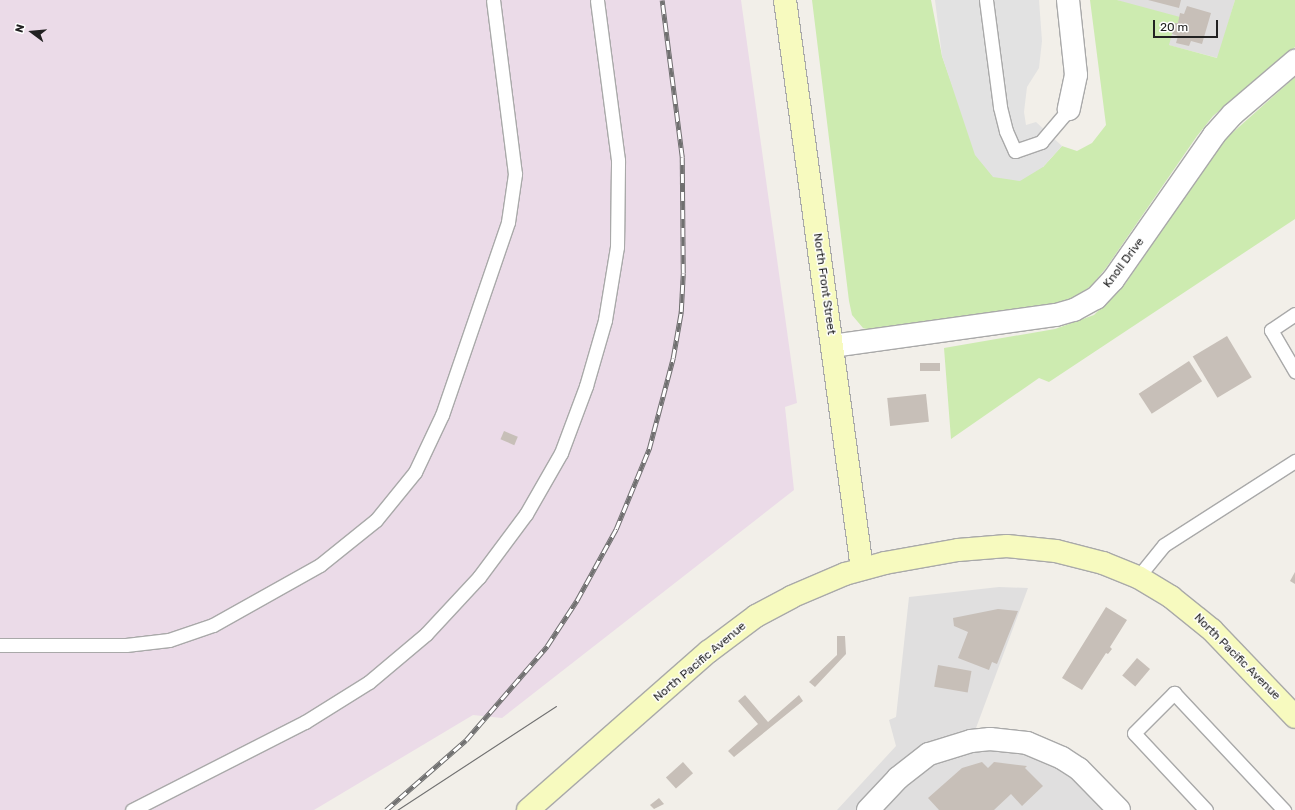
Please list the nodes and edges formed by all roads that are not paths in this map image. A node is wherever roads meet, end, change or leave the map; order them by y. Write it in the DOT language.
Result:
graph roads {
  1 [pos="493,0"];
  2 [pos="597,0"];
  3 [pos="785,0"];
  4 [pos="986,0"];
  5 [pos="1068,0"];
  6 [pos="1295,62"];
  7 [pos="1069,109"];
  8 [pos="1295,314"];
  9 [pos="832,346"];
  10 [pos="1295,371"];
  11 [pos="1295,461"];
  12 [pos="862,569"];
  13 [pos="1138,577"];
  14 [pos="0,645"];
  15 [pos="1295,716"];
  16 [pos="876,807"];
  17 [pos="132,810"];
  18 [pos="528,810"];
  19 [pos="1119,810"];
  20 [pos="1206,810"];
  21 [pos="1284,810"];
  1 -- 14 [label="lane"];
  2 -- 17 [label="lane"];
  3 -- 9 [label="main road, North Front Street"];
  4 -- 7 [label="lane"];
  5 -- 7 [label="street"];
  6 -- 9 [label="street, Knoll Drive"];
  8 -- 10 [label="lane"];
  9 -- 12 [label="main road, North Front Street"];
  11 -- 13 [label="lane"];
  12 -- 13 [label="main road, North Pacific Avenue"];
  12 -- 18 [label="main road, North Pacific Avenue"];
  13 -- 15 [label="main road, North Pacific Avenue"];
  16 -- 19 [label="street"];
  20 -- 21 [label="lane"];
}
